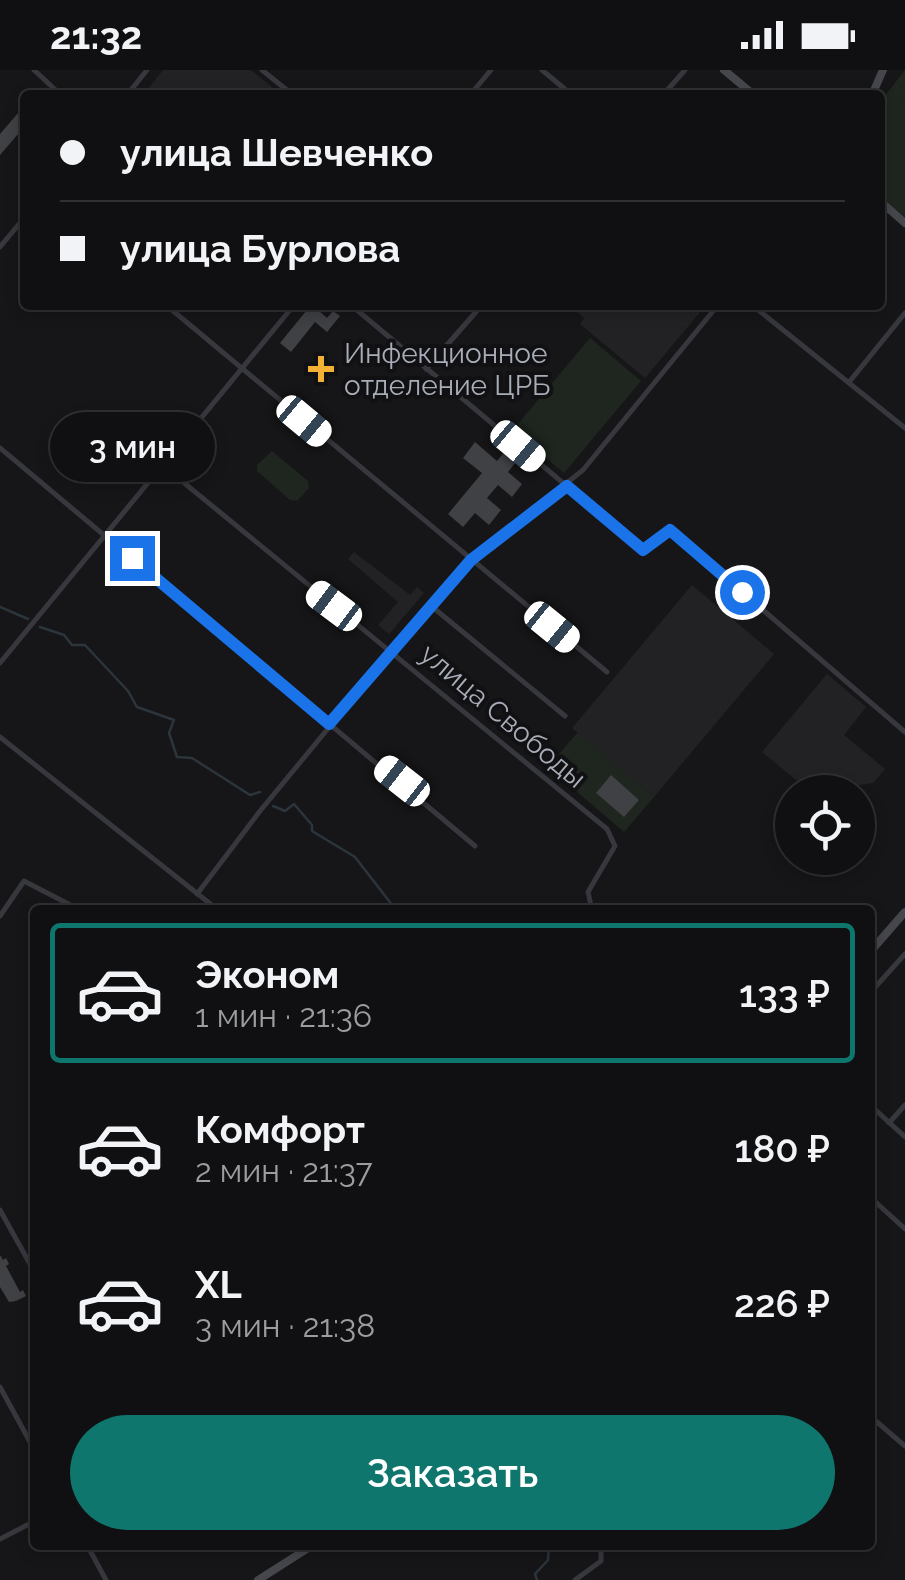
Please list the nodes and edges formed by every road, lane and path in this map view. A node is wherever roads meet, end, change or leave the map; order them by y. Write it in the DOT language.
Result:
graph roads {
  1 [pos="34,70"];
  2 [pos="148,70"];
  3 [pos="262,70"];
  4 [pos="491,70"];
  5 [pos="542,70"];
  6 [pos="684,70"];
  7 [pos="724,70"];
  8 [pos="56,90"];
  9 [pos="131,90"];
  10 [pos="287,90"];
  11 [pos="474,90"];
  12 [pos="566,90"];
  13 [pos="668,90"];
  14 [pos="748,90"];
  15 [pos="885,205"];
  16 [pos="20,223"];
  17 [pos="905,223"];
  18 [pos="0,247"];
  19 [pos="172,310"];
  20 [pos="290,310"];
  21 [pos="357,310"];
  22 [pos="478,310"];
  23 [pos="714,310"];
  24 [pos="758,310"];
  25 [pos="905,313"];
  26 [pos="240,368"];
  27 [pos="426,369"];
  28 [pos="850,382"];
  29 [pos="905,428"];
  30 [pos="0,448"];
  31 [pos="162,464"];
  32 [pos="567,486"];
  33 [pos="104,534"];
  34 [pos="471,560"];
  35 [pos="430,605"];
  36 [pos="392,650"];
  37 [pos="0,663"];
  38 [pos="606,672"];
  39 [pos="565,716"];
  40 [pos="329,724"];
  41 [pos="905,732"];
  42 [pos="0,738"];
  43 [pos="475,846"];
  44 [pos="198,894"];
  45 [pos="70,905"];
  46 [pos="212,905"];
  47 [pos="591,905"];
  48 [pos="905,912"];
  49 [pos="0,916"];
  50 [pos="875,946"];
  51 [pos="905,954"];
  52 [pos="875,987"];
  53 [pos="905,1105"];
  54 [pos="875,1110"];
  55 [pos="889,1123"];
  56 [pos="905,1137"];
  57 [pos="875,1201"];
  58 [pos="0,1210"];
  59 [pos="905,1229"];
  60 [pos="30,1265"];
  61 [pos="0,1387"];
  62 [pos="875,1420"];
  63 [pos="30,1441"];
  64 [pos="905,1446"];
  65 [pos="30,1524"];
  66 [pos="0,1539"];
  67 [pos="90,1550"];
  68 [pos="305,1550"];
  69 [pos="601,1550"];
  70 [pos="106,1580"];
  71 [pos="258,1580"];
  72 [pos="576,1580"];
  1 -- 8 [label="street"];
  2 -- 9 [label="street"];
  3 -- 10 [label="street"];
  4 -- 11 [label="street"];
  5 -- 12 [label="street"];
  6 -- 13 [label="street"];
  7 -- 14 [label="street"];
  15 -- 17 [label="street"];
  16 -- 18 [label="street"];
  19 -- 26 [label="street"];
  20 -- 26 [label="street"];
  21 -- 27 [label="street"];
  22 -- 27 [label="street"];
  23 -- 32 [label="street"];
  24 -- 28 [label="street"];
  25 -- 28 [label="street"];
  26 -- 31 [label="street"];
  26 -- 34 [label="street"];
  27 -- 32 [label="street"];
  28 -- 29 [label="street"];
  30 -- 33 [label="street"];
  31 -- 33 [label="street"];
  31 -- 36 [label="street, улица Свободы"];
  32 -- 34 [label="street"];
  32 -- 41 [label="street"];
  33 -- 37 [label="street"];
  33 -- 40 [label="street"];
  34 -- 35 [label="street"];
  34 -- 38 [label="street"];
  35 -- 36 [label="street"];
  35 -- 39 [label="street"];
  36 -- 40 [label="street"];
  36 -- 47 [label="street, улица Свободы"];
  40 -- 43 [label="street"];
  40 -- 44 [label="street"];
  42 -- 44 [label="street"];
  44 -- 46 [label="street"];
  45 -- 49 [label="street"];
  48 -- 50 [label="street"];
  51 -- 52 [label="street"];
  53 -- 55 [label="street"];
  54 -- 55 [label="street"];
  55 -- 56 [label="street"];
  57 -- 59 [label="street"];
  58 -- 60 [label="street"];
  61 -- 63 [label="street"];
  62 -- 64 [label="street"];
  65 -- 66 [label="street"];
  67 -- 70 [label="street"];
  68 -- 71 [label="street"];
  69 -- 72 [label="street"];
}
